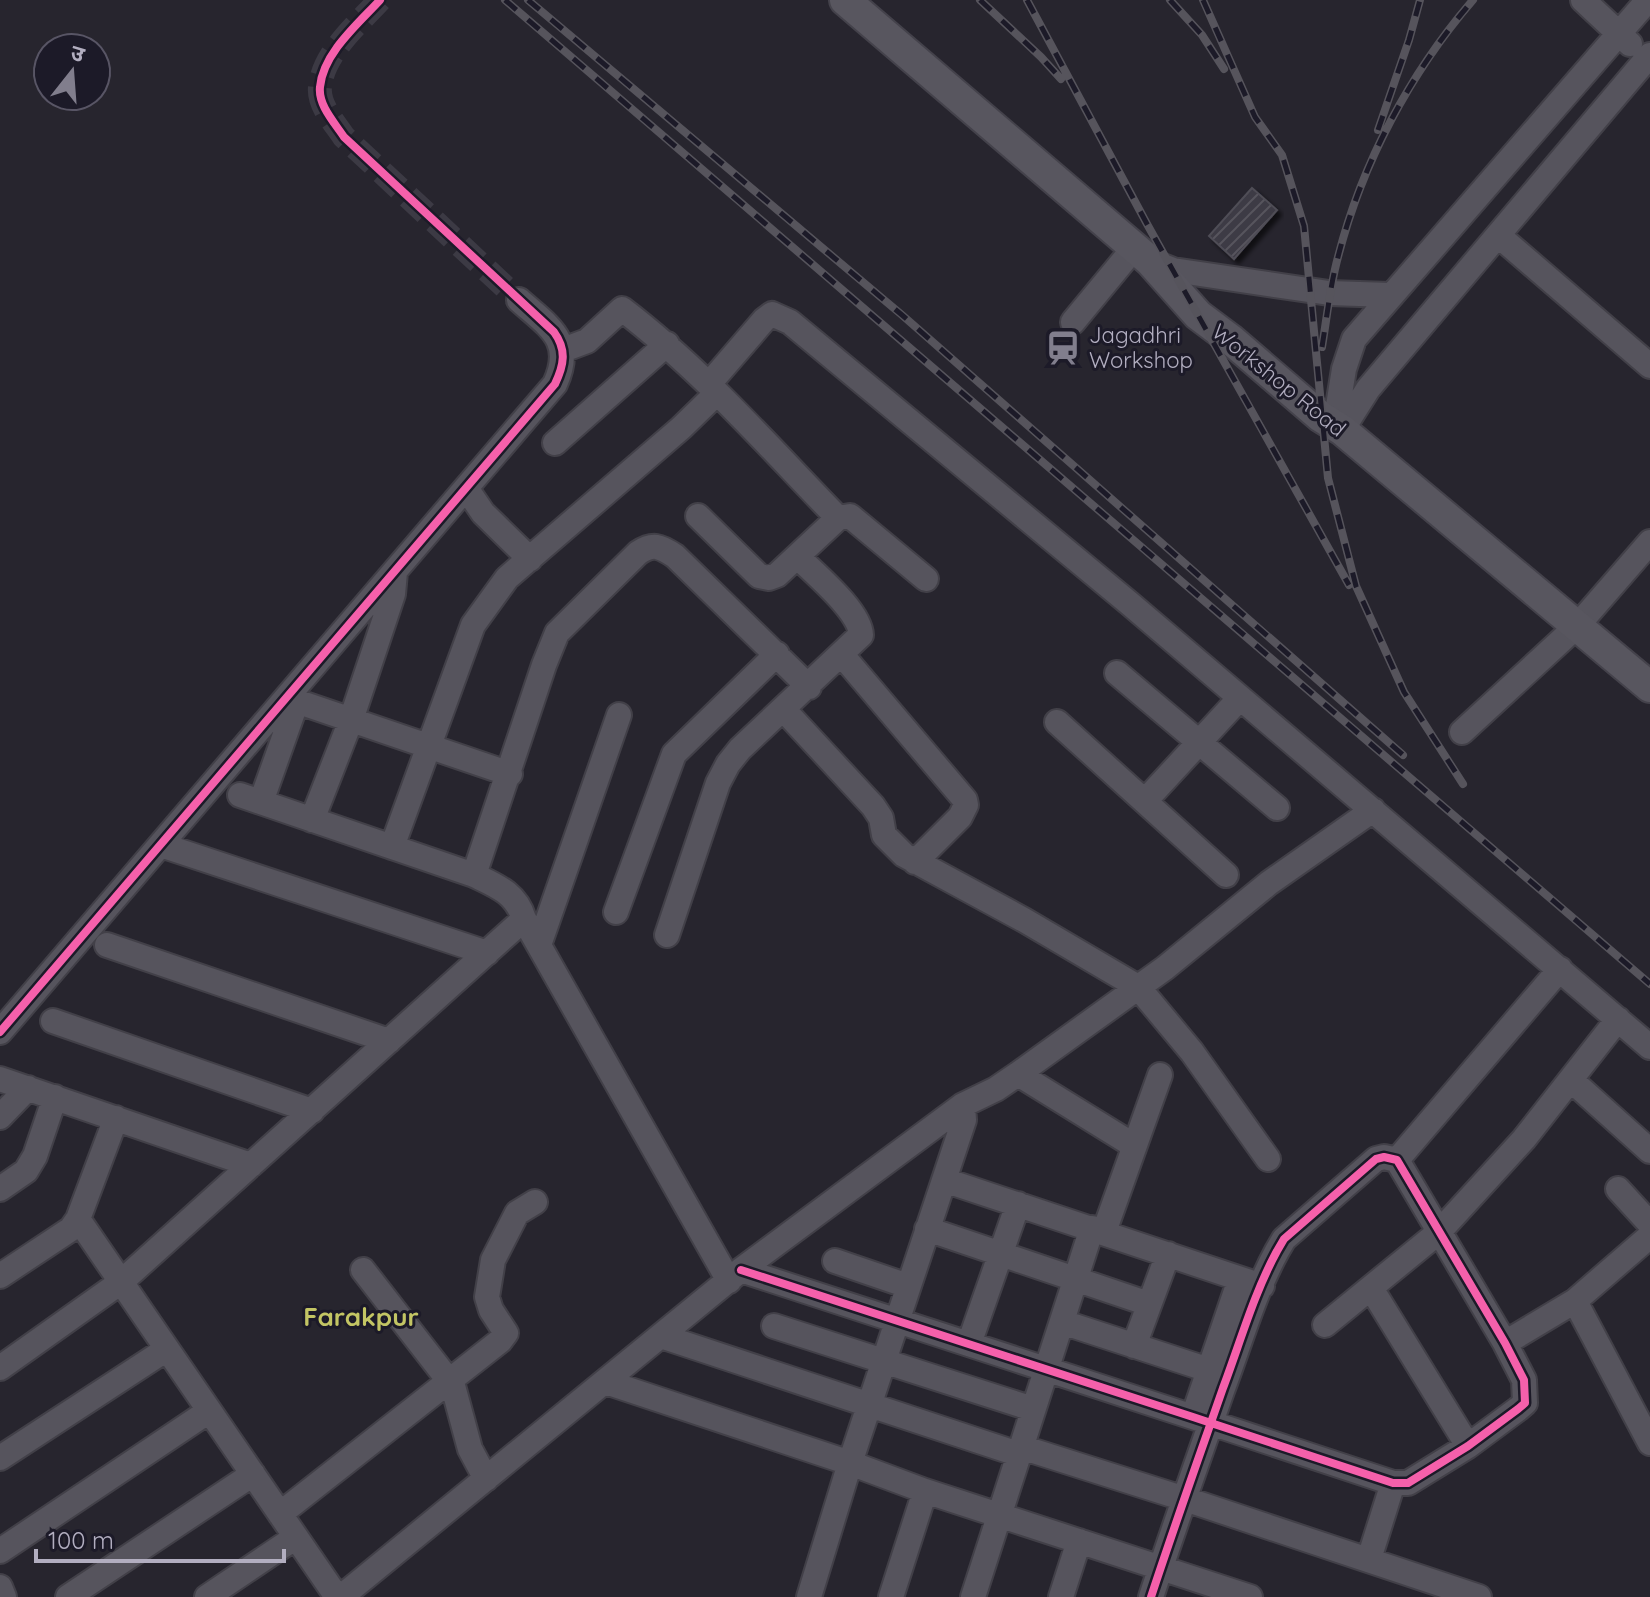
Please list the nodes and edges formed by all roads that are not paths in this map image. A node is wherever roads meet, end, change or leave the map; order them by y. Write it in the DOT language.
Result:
graph roads {
  1 [pos="845,0"];
  2 [pos="1583,0"];
  3 [pos="1648,0"];
  4 [pos="1619,35"];
  5 [pos="1649,58"];
  6 [pos="1499,236"];
  7 [pos="1142,255"];
  8 [pos="1390,295"];
  9 [pos="519,300"];
  10 [pos="1073,322"];
  11 [pos="667,344"];
  12 [pos="563,350"];
  13 [pos="1650,366"];
  14 [pos="713,388"];
  15 [pos="1338,428"];
  16 [pos="555,443"];
  17 [pos="466,488"];
  18 [pos="698,516"];
  19 [pos="838,518"];
  20 [pos="1650,542"];
  21 [pos="798,557"];
  22 [pos="530,559"];
  23 [pos="395,571"];
  24 [pos="926,579"];
  25 [pos="1578,625"];
  26 [pos="777,654"];
  27 [pos="842,655"];
  28 [pos="1117,673"];
  29 [pos="809,687"];
  30 [pos="1650,687"];
  31 [pos="1240,698"];
  32 [pos="292,700"];
  33 [pos="784,710"];
  34 [pos="619,715"];
  35 [pos="351,720"];
  36 [pos="1057,722"];
  37 [pos="1462,732"];
  38 [pos="1200,743"];
  39 [pos="429,746"];
  40 [pos="510,774"];
  41 [pos="1145,801"];
  42 [pos="1277,808"];
  43 [pos="1373,810"];
  44 [pos="312,820"];
  45 [pos="161,845"];
  46 [pos="392,847"];
  47 [pos="915,862"];
  48 [pos="474,875"];
  49 [pos="1226,875"];
  50 [pos="616,912"];
  51 [pos="524,919"];
  52 [pos="667,935"];
  53 [pos="107,945"];
  54 [pos="539,945"];
  55 [pos="487,953"];
  56 [pos="1560,969"];
  57 [pos="1138,987"];
  58 [pos="1618,1019"];
  59 [pos="53,1021"];
  60 [pos="0,1032"];
  61 [pos="389,1041"];
  62 [pos="1650,1047"];
  63 [pos="1018,1074"];
  64 [pos="1160,1075"];
  65 [pos="0,1079"];
  66 [pos="1571,1080"];
  67 [pos="28,1088"];
  68 [pos="55,1097"];
  69 [pos="963,1105"];
  70 [pos="312,1111"];
  71 [pos="0,1117"];
  72 [pos="116,1118"];
  73 [pos="1133,1145"];
  74 [pos="1650,1151"];
  75 [pos="1268,1159"];
  76 [pos="1397,1160"];
  77 [pos="251,1165"];
  78 [pos="944,1180"];
  79 [pos="0,1189"];
  80 [pos="1618,1189"];
  81 [pos="535,1202"];
  82 [pos="1018,1204"];
  83 [pos="78,1219"];
  84 [pos="1650,1224"];
  85 [pos="927,1229"];
  86 [pos="1098,1230"];
  87 [pos="1439,1232"];
  88 [pos="1650,1236"];
  89 [pos="1000,1253"];
  90 [pos="1168,1254"];
  91 [pos="835,1261"];
  92 [pos="363,1270"];
  93 [pos="0,1276"];
  94 [pos="735,1276"];
  95 [pos="1075,1279"];
  96 [pos="121,1282"];
  97 [pos="1251,1282"];
  98 [pos="908,1286"];
  99 [pos="1371,1288"];
  100 [pos="1575,1301"];
  101 [pos="1149,1304"];
  102 [pos="897,1321"];
  103 [pos="1062,1322"];
  104 [pos="1325,1325"];
  105 [pos="774,1326"];
  106 [pos="661,1336"];
  107 [pos="1505,1343"];
  108 [pos="969,1344"];
  109 [pos="1134,1346"];
  110 [pos="167,1349"];
  111 [pos="884,1361"];
  112 [pos="0,1368"];
  113 [pos="1046,1370"];
  114 [pos="1209,1370"];
  115 [pos="448,1380"];
  116 [pos="606,1382"];
  117 [pos="869,1404"];
  118 [pos="1033,1409"];
  119 [pos="209,1411"];
  120 [pos="1202,1420"];
  121 [pos="1650,1443"];
  122 [pos="1468,1446"];
  123 [pos="1020,1450"];
  124 [pos="0,1458"];
  125 [pos="850,1463"];
  126 [pos="253,1474"];
  127 [pos="486,1479"];
  128 [pos="1393,1483"];
  129 [pos="925,1491"];
  130 [pos="1185,1499"];
  131 [pos="280,1514"];
  132 [pos="1000,1514"];
  133 [pos="296,1537"];
  134 [pos="1079,1541"];
  135 [pos="0,1551"];
  136 [pos="1369,1559"];
  137 [pos="1161,1567"];
  138 [pos="0,1587"];
  139 [pos="4,1597"];
  140 [pos="68,1597"];
  141 [pos="207,1597"];
  142 [pos="339,1597"];
  143 [pos="809,1597"];
  144 [pos="891,1597"];
  145 [pos="973,1597"];
  146 [pos="1061,1597"];
  147 [pos="1151,1597"];
  148 [pos="1250,1597"];
  149 [pos="1479,1597"];
  1 -- 7 [label="main road, Workshop Road"];
  2 -- 4 [label="street"];
  3 -- 4 [label="street"];
  4 -- 5 [label="street"];
  4 -- 8 [label="street"];
  5 -- 6 [label="street"];
  6 -- 13 [label="street"];
  6 -- 15 [label="street"];
  7 -- 8 [label="street"];
  7 -- 10 [label="street"];
  7 -- 15 [label="main road, Workshop Road"];
  8 -- 15 [label="street"];
  9 -- 12 [label="street"];
  11 -- 12 [label="street"];
  11 -- 14 [label="street"];
  11 -- 16 [label="street"];
  12 -- 17 [label="street"];
  14 -- 19 [label="street"];
  14 -- 22 [label="street"];
  14 -- 31 [label="street"];
  15 -- 25 [label="main road, Workshop Road"];
  17 -- 22 [label="street"];
  17 -- 23 [label="street"];
  18 -- 21 [label="street"];
  19 -- 21 [label="street"];
  19 -- 24 [label="street"];
  20 -- 25 [label="street"];
  21 -- 27 [label="street"];
  22 -- 39 [label="street"];
  23 -- 32 [label="street"];
  23 -- 35 [label="street"];
  25 -- 30 [label="main road, Workshop Road"];
  25 -- 37 [label="street"];
  26 -- 29 [label="street"];
  26 -- 40 [label="street"];
  26 -- 50 [label="street"];
  27 -- 29 [label="street"];
  27 -- 47 [label="street"];
  28 -- 38 [label="street"];
  29 -- 33 [label="street"];
  31 -- 38 [label="street"];
  31 -- 43 [label="street"];
  32 -- 35 [label="street"];
  32 -- 44 [label="street"];
  32 -- 45 [label="street"];
  33 -- 47 [label="street"];
  33 -- 52 [label="street"];
  34 -- 54 [label="street"];
  35 -- 39 [label="street"];
  35 -- 44 [label="street"];
  36 -- 41 [label="street"];
  38 -- 41 [label="street"];
  38 -- 42 [label="street"];
  39 -- 40 [label="street"];
  39 -- 46 [label="street"];
  40 -- 48 [label="street"];
  41 -- 49 [label="street"];
  43 -- 56 [label="street"];
  43 -- 57 [label="street"];
  44 -- 46 [label="street"];
  45 -- 55 [label="street"];
  45 -- 60 [label="street"];
  46 -- 48 [label="street"];
  47 -- 57 [label="street"];
  48 -- 51 [label="street"];
  51 -- 54 [label="street"];
  51 -- 55 [label="street"];
  53 -- 61 [label="street"];
  54 -- 94 [label="street"];
  55 -- 61 [label="street"];
  56 -- 58 [label="street"];
  56 -- 76 [label="street"];
  57 -- 63 [label="street"];
  57 -- 75 [label="street"];
  58 -- 62 [label="street"];
  58 -- 66 [label="street"];
  59 -- 70 [label="street"];
  61 -- 70 [label="street"];
  63 -- 69 [label="street"];
  63 -- 73 [label="street"];
  64 -- 73 [label="street"];
  65 -- 67 [label="street"];
  66 -- 74 [label="street"];
  66 -- 87 [label="street"];
  67 -- 68 [label="street"];
  67 -- 71 [label="street"];
  68 -- 72 [label="street"];
  68 -- 79 [label="street"];
  69 -- 78 [label="street"];
  69 -- 94 [label="street"];
  70 -- 77 [label="street"];
  72 -- 77 [label="street"];
  72 -- 83 [label="street"];
  73 -- 86 [label="street"];
  76 -- 87 [label="street"];
  76 -- 97 [label="street"];
  77 -- 96 [label="street"];
  78 -- 82 [label="street"];
  78 -- 85 [label="street"];
  80 -- 84 [label="street"];
  81 -- 115 [label="street"];
  82 -- 86 [label="street"];
  82 -- 89 [label="street"];
  83 -- 93 [label="street"];
  83 -- 96 [label="street"];
  85 -- 89 [label="street"];
  85 -- 98 [label="street"];
  86 -- 90 [label="street"];
  86 -- 95 [label="street"];
  87 -- 99 [label="street"];
  87 -- 107 [label="street"];
  88 -- 100 [label="street"];
  89 -- 95 [label="street"];
  89 -- 108 [label="street"];
  90 -- 97 [label="street"];
  90 -- 101 [label="street"];
  91 -- 98 [label="street"];
  92 -- 115 [label="street"];
  94 -- 102 [label="street"];
  94 -- 106 [label="street"];
  95 -- 101 [label="street"];
  95 -- 103 [label="street"];
  96 -- 110 [label="street"];
  96 -- 112 [label="street"];
  97 -- 114 [label="street"];
  97 -- 120 [label="street"];
  98 -- 102 [label="street"];
  99 -- 104 [label="street"];
  99 -- 122 [label="street"];
  100 -- 107 [label="street"];
  100 -- 121 [label="street"];
  101 -- 109 [label="street"];
  102 -- 108 [label="street"];
  102 -- 111 [label="street"];
  103 -- 109 [label="street"];
  103 -- 113 [label="street"];
  105 -- 111 [label="street"];
  106 -- 116 [label="street"];
  106 -- 117 [label="street"];
  107 -- 122 [label="street"];
  108 -- 113 [label="street"];
  109 -- 114 [label="street"];
  110 -- 119 [label="street"];
  110 -- 124 [label="street"];
  111 -- 117 [label="street"];
  111 -- 118 [label="street"];
  113 -- 118 [label="street"];
  113 -- 120 [label="street"];
  114 -- 120 [label="street"];
  115 -- 127 [label="street"];
  115 -- 131 [label="street"];
  116 -- 125 [label="street"];
  116 -- 127 [label="street"];
  117 -- 123 [label="street"];
  117 -- 125 [label="street"];
  118 -- 123 [label="street"];
  119 -- 126 [label="street"];
  119 -- 135 [label="street"];
  120 -- 128 [label="street"];
  120 -- 130 [label="street"];
  122 -- 128 [label="street"];
  123 -- 130 [label="street"];
  123 -- 132 [label="street"];
  125 -- 129 [label="street"];
  125 -- 143 [label="street"];
  126 -- 131 [label="street"];
  126 -- 140 [label="street"];
  127 -- 142 [label="street"];
  128 -- 136 [label="street"];
  129 -- 132 [label="street"];
  129 -- 144 [label="street"];
  130 -- 136 [label="street"];
  130 -- 137 [label="street"];
  131 -- 133 [label="street"];
  132 -- 134 [label="street"];
  132 -- 145 [label="street"];
  133 -- 141 [label="street"];
  133 -- 142 [label="street"];
  134 -- 137 [label="street"];
  134 -- 146 [label="street"];
  136 -- 149 [label="street"];
  137 -- 147 [label="street"];
  137 -- 148 [label="street"];
  138 -- 139 [label="street"];
}
